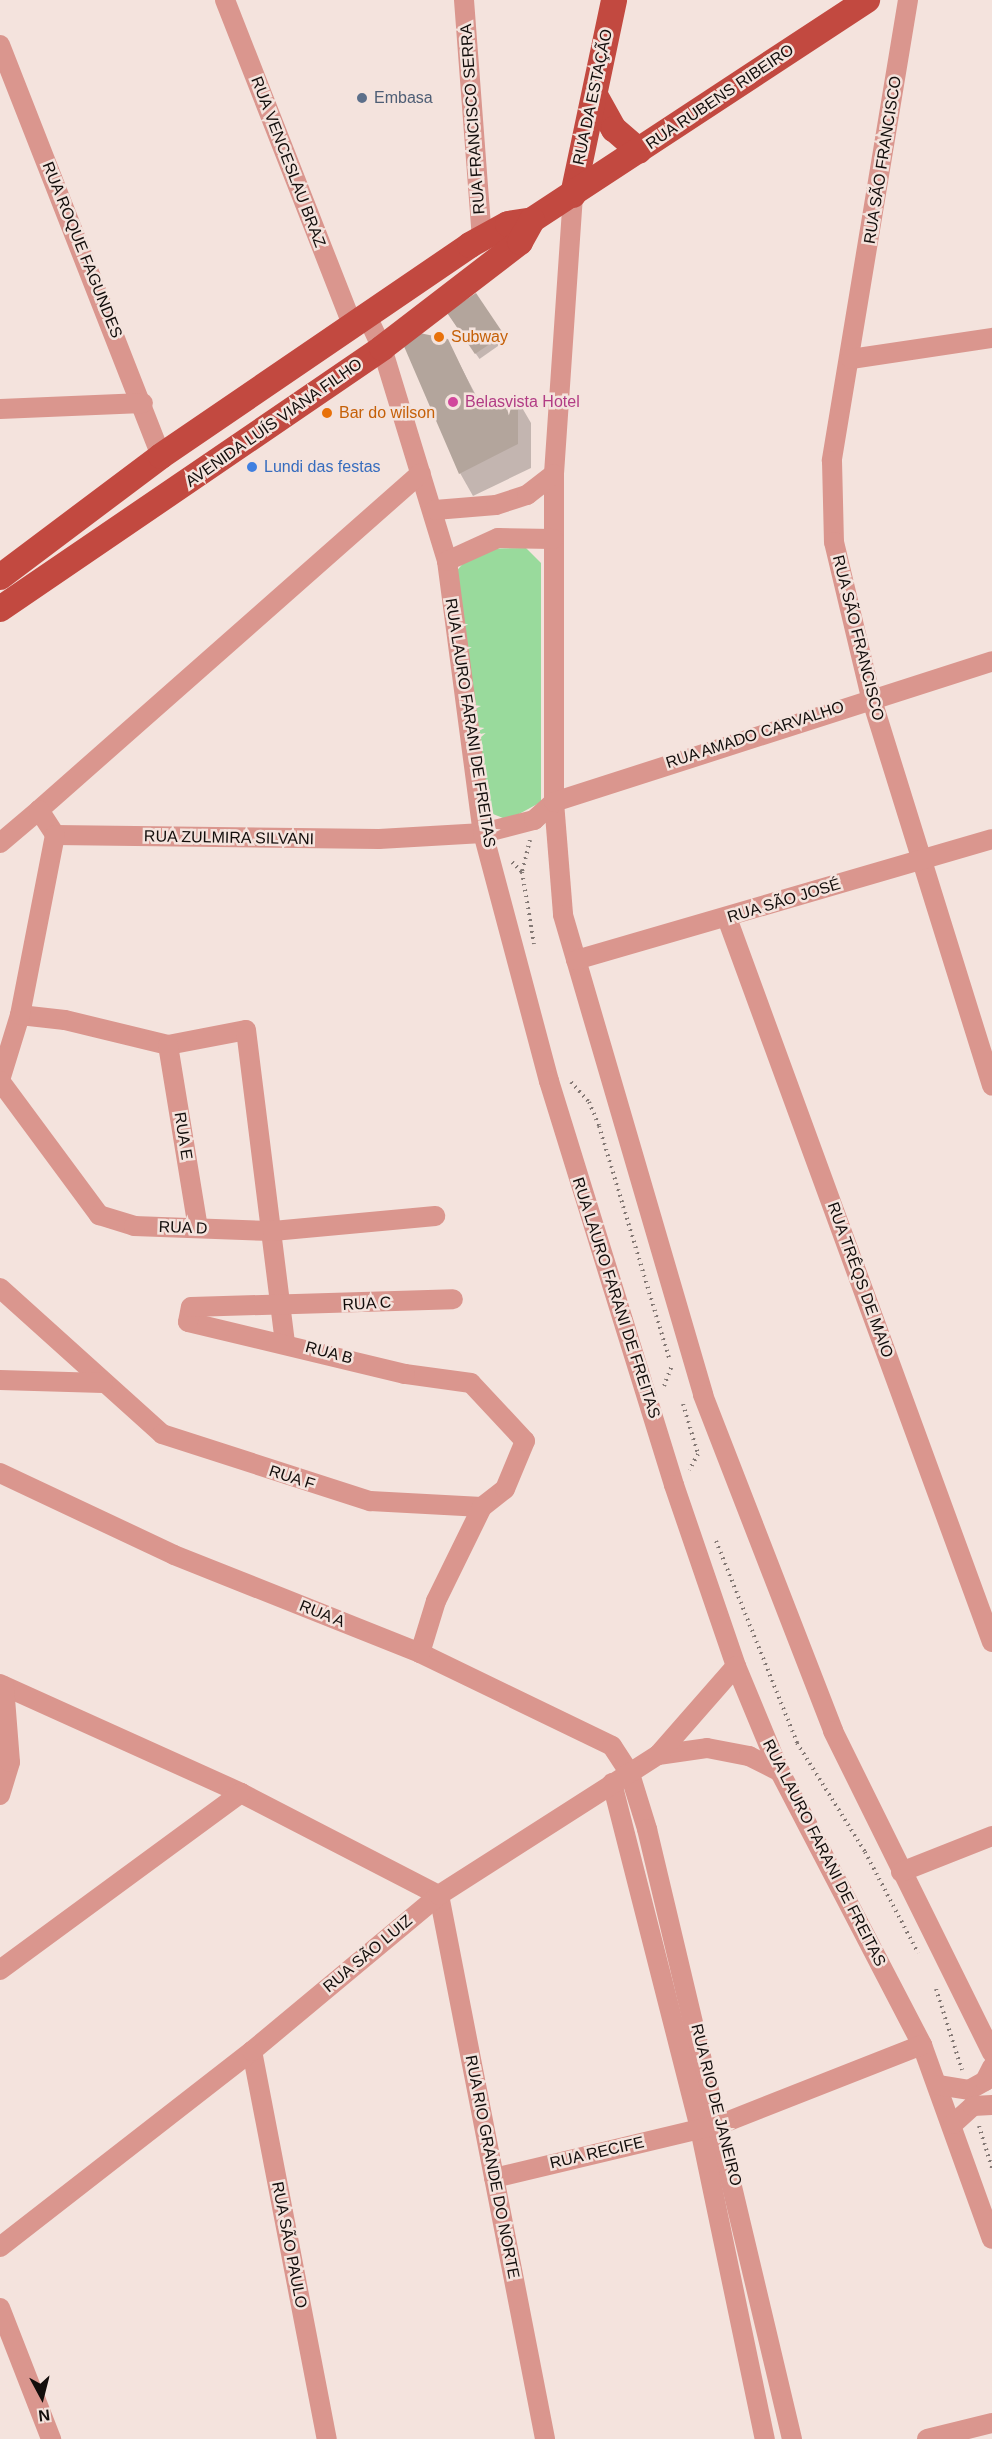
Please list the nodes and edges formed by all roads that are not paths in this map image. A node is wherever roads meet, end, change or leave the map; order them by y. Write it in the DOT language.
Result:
graph roads {
  1 [pos="225,0"];
  2 [pos="464,0"];
  3 [pos="614,0"];
  4 [pos="867,0"];
  5 [pos="908,0"];
  6 [pos="0,45"];
  7 [pos="596,97"];
  8 [pos="639,151"];
  9 [pos="573,195"];
  10 [pos="532,220"];
  11 [pos="482,239"];
  12 [pos="359,320"];
  13 [pos="992,338"];
  14 [pos="382,348"];
  15 [pos="851,359"];
  16 [pos="143,403"];
  17 [pos="0,409"];
  18 [pos="161,456"];
  19 [pos="421,473"];
  20 [pos="554,474"];
  21 [pos="435,510"];
  22 [pos="553,539"];
  23 [pos="447,561"];
  24 [pos="0,576"];
  25 [pos="0,609"];
  26 [pos="992,661"];
  27 [pos="870,697"];
  28 [pos="554,802"];
  29 [pos="39,810"];
  30 [pos="483,833"];
  31 [pos="55,835"];
  32 [pos="992,839"];
  33 [pos="0,843"];
  34 [pos="921,860"];
  35 [pos="727,918"];
  36 [pos="576,960"];
  37 [pos="20,1016"];
  38 [pos="984,1035"];
  39 [pos="168,1045"];
  40 [pos="0,1080"];
  41 [pos="992,1086"];
  42 [pos="435,1216"];
  43 [pos="198,1228"];
  44 [pos="273,1231"];
  45 [pos="0,1288"];
  46 [pos="453,1299"];
  47 [pos="281,1308"];
  48 [pos="188,1322"];
  49 [pos="285,1342"];
  50 [pos="0,1380"];
  51 [pos="102,1383"];
  52 [pos="0,1473"];
  53 [pos="482,1507"];
  54 [pos="992,1642"];
  55 [pos="420,1653"];
  56 [pos="736,1666"];
  57 [pos="2,1685"];
  58 [pos="658,1755"];
  59 [pos="780,1772"];
  60 [pos="630,1774"];
  61 [pos="612,1783"];
  62 [pos="241,1792"];
  63 [pos="0,1795"];
  64 [pos="992,1836"];
  65 [pos="901,1872"];
  66 [pos="439,1895"];
  67 [pos="0,1970"];
  68 [pos="922,2045"];
  69 [pos="252,2051"];
  70 [pos="992,2053"];
  71 [pos="992,2067"];
  72 [pos="938,2085"];
  73 [pos="978,2100"];
  74 [pos="721,2124"];
  75 [pos="953,2124"];
  76 [pos="700,2129"];
  77 [pos="494,2178"];
  78 [pos="992,2239"];
  79 [pos="0,2247"];
  80 [pos="0,2308"];
  81 [pos="992,2423"];
  82 [pos="51,2439"];
  83 [pos="327,2439"];
  84 [pos="544,2439"];
  85 [pos="765,2439"];
  86 [pos="792,2439"];
  87 [pos="927,2439"];
  1 -- 12 [label="street, RUA VENCESLAU BRAZ"];
  2 -- 11 [label="street, RUA FRANCISCO SERRA"];
  3 -- 7 [label="main road, RUA DA ESTAÇÃO"];
  4 -- 8 [label="main road, RUA RUBENS RIBEIRO"];
  5 -- 15 [label="street, RUA SÃO FRANCISCO"];
  6 -- 16 [label="street, RUA ROQUE FAGUNDES"];
  7 -- 8 [label="main road"];
  7 -- 9 [label="main road, RUA DA ESTAÇÃO"];
  8 -- 9 [label="main road, RUA RUBENS RIBEIRO"];
  9 -- 10 [label="main road, AVENIDA LUÍS VIANA FILHO"];
  9 -- 20 [label="street"];
  10 -- 11 [label="main road, AVENIDA LUÍS VIANA FILHO"];
  10 -- 14 [label="main road, AVENIDA LUÍS VIANA FILHO"];
  11 -- 12 [label="main road, AVENIDA LUÍS VIANA FILHO"];
  12 -- 14 [label="street, RUA LAURO FARANI DE FREITAS"];
  12 -- 18 [label="main road, AVENIDA LUÍS VIANA FILHO"];
  13 -- 15 [label="street"];
  14 -- 19 [label="street, RUA LAURO FARANI DE FREITAS"];
  14 -- 25 [label="main road, AVENIDA LUÍS VIANA FILHO"];
  15 -- 27 [label="street, RUA SÃO FRANCISCO"];
  16 -- 17 [label="street"];
  16 -- 18 [label="street, RUA ROQUE FAGUNDES"];
  18 -- 24 [label="main road, AVENIDA LUÍS VIANA FILHO"];
  19 -- 21 [label="street, RUA LAURO FARANI DE FREITAS"];
  19 -- 29 [label="street"];
  20 -- 21 [label="street"];
  20 -- 22 [label="street"];
  21 -- 23 [label="street, RUA LAURO FARANI DE FREITAS"];
  22 -- 23 [label="street"];
  22 -- 28 [label="street"];
  23 -- 30 [label="street, RUA LAURO FARANI DE FREITAS"];
  26 -- 27 [label="street, RUA AMADO CARVALHO"];
  27 -- 28 [label="street, RUA AMADO CARVALHO"];
  27 -- 34 [label="street, RUA SÃO FRANCISCO"];
  28 -- 30 [label="street, RUA ZULMIRA SILVANI"];
  28 -- 36 [label="street"];
  29 -- 31 [label="street"];
  29 -- 33 [label="street"];
  30 -- 31 [label="street, RUA ZULMIRA SILVANI"];
  30 -- 56 [label="street, RUA LAURO FARANI DE FREITAS"];
  31 -- 37 [label="street"];
  32 -- 34 [label="street, RUA SÃO JOSÉ"];
  34 -- 35 [label="street, RUA SÃO JOSÉ"];
  34 -- 38 [label="street, RUA SÃO FRANCISCO"];
  35 -- 36 [label="street, RUA SÃO JOSÉ"];
  35 -- 54 [label="street, RUA TRÊQS DE MAIO"];
  36 -- 65 [label="street"];
  37 -- 39 [label="street"];
  37 -- 40 [label="street"];
  38 -- 41 [label="street, RUA SÃO FRANCISCO"];
  39 -- 43 [label="street, RUA E"];
  39 -- 44 [label="street"];
  40 -- 43 [label="street, RUA D"];
  42 -- 44 [label="street, RUA D"];
  43 -- 44 [label="street, RUA D"];
  44 -- 47 [label="street"];
  45 -- 51 [label="street, RUA F"];
  46 -- 47 [label="street, RUA C"];
  47 -- 48 [label="street, RUA C"];
  47 -- 49 [label="street"];
  48 -- 49 [label="street, RUA B"];
  49 -- 53 [label="street, RUA B"];
  50 -- 51 [label="street"];
  51 -- 53 [label="street, RUA F"];
  52 -- 55 [label="street, RUA A"];
  53 -- 55 [label="street"];
  55 -- 60 [label="street, RUA A"];
  56 -- 58 [label="street, RUA SÃO LUIZ"];
  56 -- 59 [label="street, RUA LAURO FARANI DE FREITAS"];
  57 -- 62 [label="street"];
  57 -- 63 [label="street"];
  58 -- 59 [label="street"];
  58 -- 60 [label="street, RUA SÃO LUIZ"];
  59 -- 68 [label="street, RUA LAURO FARANI DE FREITAS"];
  60 -- 61 [label="street, RUA SÃO LUIZ"];
  60 -- 74 [label="street, RUA RIO DE JANEIRO"];
  61 -- 66 [label="street, RUA SÃO LUIZ"];
  61 -- 76 [label="street, RUA RIO DE JANEIRO"];
  62 -- 66 [label="street"];
  62 -- 67 [label="street"];
  64 -- 65 [label="street"];
  65 -- 70 [label="street"];
  66 -- 69 [label="street, RUA SÃO LUIZ"];
  66 -- 77 [label="street, RUA RIO GRANDE DO NORTE"];
  68 -- 72 [label="street, RUA LAURO FARANI DE FREITAS"];
  68 -- 74 [label="street, RUA RECIFE"];
  69 -- 79 [label="street, RUA SÃO LUIZ"];
  69 -- 83 [label="street, RUA SÃO PAULO"];
  71 -- 73 [label="street"];
  72 -- 73 [label="street"];
  72 -- 75 [label="street, RUA LAURO FARANI DE FREITAS"];
  73 -- 75 [label="street"];
  74 -- 76 [label="street, RUA RECIFE"];
  74 -- 86 [label="street, RUA RIO DE JANEIRO"];
  75 -- 78 [label="street, RUA LAURO FARANI DE FREITAS"];
  76 -- 77 [label="street, RUA RECIFE"];
  76 -- 85 [label="street, RUA RIO DE JANEIRO"];
  77 -- 84 [label="street, RUA RIO GRANDE DO NORTE"];
  80 -- 82 [label="street"];
  81 -- 87 [label="street"];
}
